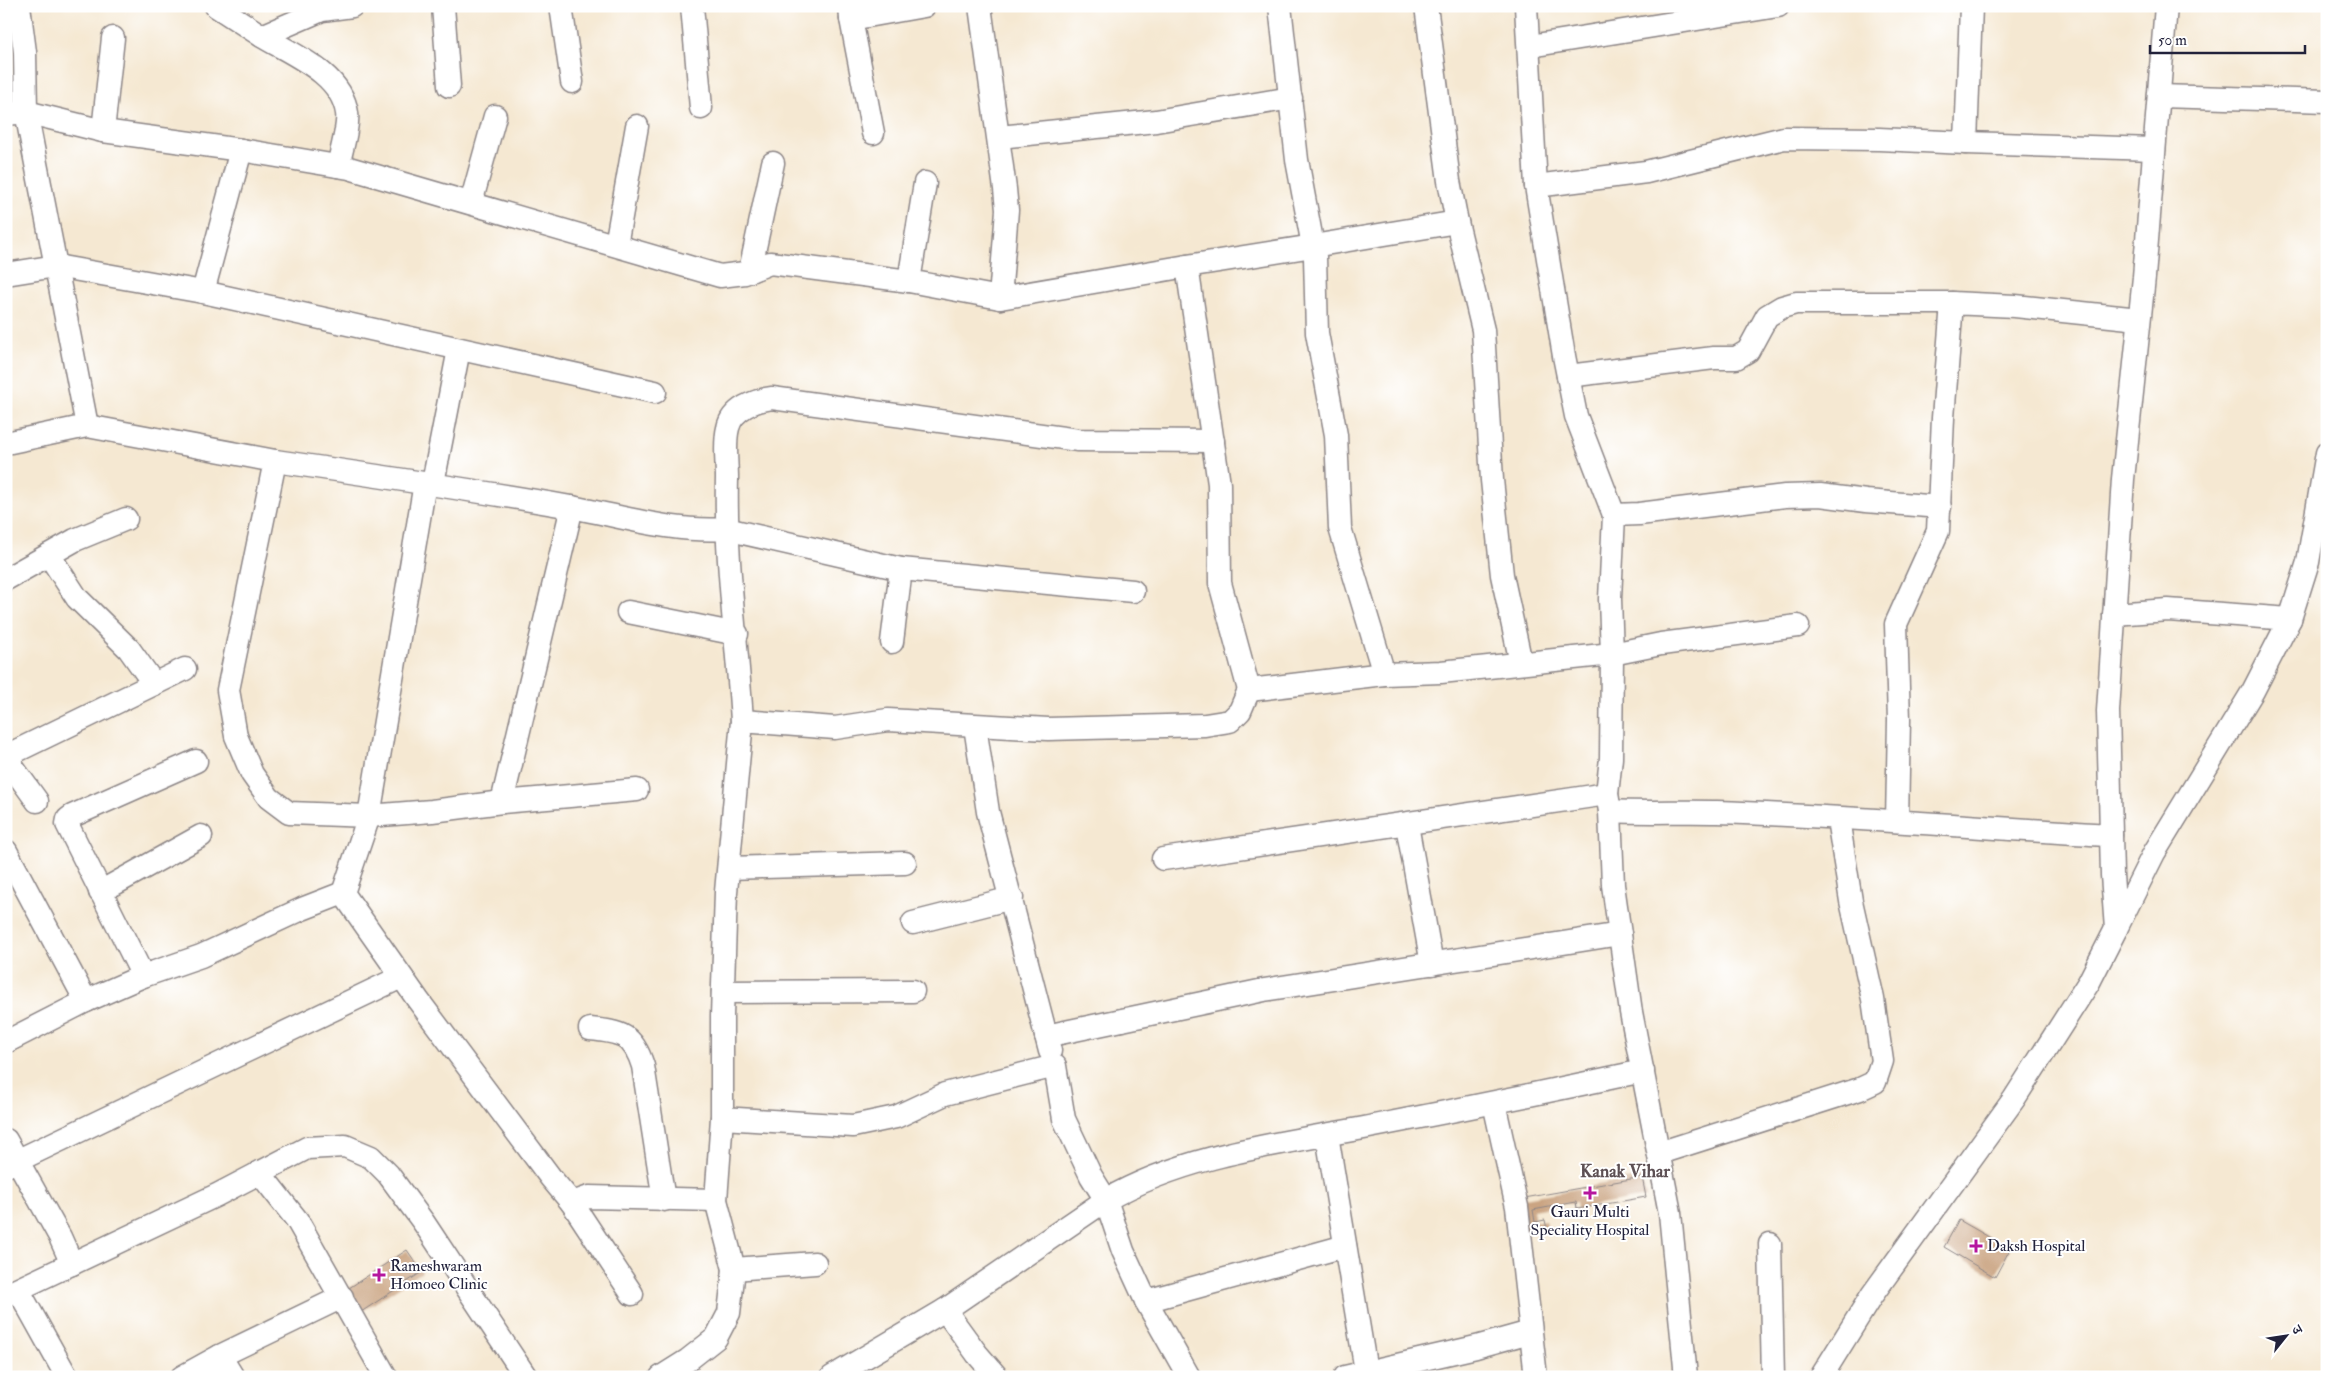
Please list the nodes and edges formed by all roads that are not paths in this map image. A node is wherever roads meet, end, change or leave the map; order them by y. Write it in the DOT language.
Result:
graph roads {
  1 [pos="20,6"];
  2 [pos="216,6"];
  3 [pos="352,6"];
  4 [pos="443,6"];
  5 [pos="561,6"];
  6 [pos="692,6"];
  7 [pos="924,6"];
  8 [pos="980,6"];
  9 [pos="1280,6"];
  10 [pos="1426,6"];
  11 [pos="1526,6"];
  12 [pos="1778,6"];
  13 [pos="1971,6"];
  14 [pos="2166,6"];
  15 [pos="850,13"];
  16 [pos="262,36"];
  17 [pos="113,38"];
  18 [pos="1530,46"];
  19 [pos="572,82"];
  20 [pos="449,86"];
  21 [pos="2159,96"];
  22 [pos="1290,98"];
  23 [pos="2327,101"];
  24 [pos="701,108"];
  25 [pos="16,113"];
  26 [pos="495,116"];
  27 [pos="637,126"];
  28 [pos="103,131"];
  29 [pos="873,133"];
  30 [pos="998,137"];
  31 [pos="1966,144"];
  32 [pos="241,150"];
  33 [pos="2154,150"];
  34 [pos="773,163"];
  35 [pos="338,166"];
  36 [pos="925,183"];
  37 [pos="1536,186"];
  38 [pos="471,203"];
  39 [pos="1457,222"];
  40 [pos="616,245"];
  41 [pos="1313,246"];
  42 [pos="56,266"];
  43 [pos="1187,266"];
  44 [pos="750,272"];
  45 [pos="6,274"];
  46 [pos="909,281"];
  47 [pos="203,292"];
  48 [pos="1000,298"];
  49 [pos="1952,303"];
  50 [pos="2139,319"];
  51 [pos="459,349"];
  52 [pos="1568,376"];
  53 [pos="655,392"];
  54 [pos="87,426"];
  55 [pos="1213,441"];
  56 [pos="6,443"];
  57 [pos="2327,453"];
  58 [pos="275,461"];
  59 [pos="429,483"];
  60 [pos="572,507"];
  61 [pos="1940,507"];
  62 [pos="1614,515"];
  63 [pos="126,519"];
  64 [pos="726,529"];
  65 [pos="49,555"];
  66 [pos="901,570"];
  67 [pos="6,579"];
  68 [pos="1133,592"];
  69 [pos="628,612"];
  70 [pos="2114,614"];
  71 [pos="2290,619"];
  72 [pos="1798,626"];
  73 [pos="737,634"];
  74 [pos="892,642"];
  75 [pos="1612,654"];
  76 [pos="1521,663"];
  77 [pos="185,670"];
  78 [pos="1384,674"];
  79 [pos="154,684"];
  80 [pos="1248,690"];
  81 [pos="742,721"];
  82 [pos="975,726"];
  83 [pos="6,757"];
  84 [pos="196,761"];
  85 [pos="637,790"];
  86 [pos="37,801"];
  87 [pos="502,802"];
  88 [pos="1609,802"];
  89 [pos="368,816"];
  90 [pos="1838,819"];
  91 [pos="1897,821"];
  92 [pos="1407,825"];
  93 [pos="2111,835"];
  94 [pos="201,836"];
  95 [pos="6,851"];
  96 [pos="1163,859"];
  97 [pos="905,863"];
  98 [pos="729,868"];
  99 [pos="100,892"];
  100 [pos="343,893"];
  101 [pos="1012,898"];
  102 [pos="912,923"];
  103 [pos="2116,929"];
  104 [pos="1620,934"];
  105 [pos="1432,964"];
  106 [pos="143,976"];
  107 [pos="401,977"];
  108 [pos="913,991"];
  109 [pos="723,992"];
  110 [pos="86,1001"];
  111 [pos="590,1029"];
  112 [pos="1046,1036"];
  113 [pos="6,1042"];
  114 [pos="1055,1066"];
  115 [pos="1643,1071"];
  116 [pos="1494,1103"];
  117 [pos="722,1118"];
  118 [pos="1326,1135"];
  119 [pos="6,1140"];
  120 [pos="1659,1153"];
  121 [pos="11,1164"];
  122 [pos="259,1172"];
  123 [pos="664,1200"];
  124 [pos="716,1200"];
  125 [pos="1106,1200"];
  126 [pos="572,1203"];
  127 [pos="1770,1244"];
  128 [pos="1345,1246"];
  129 [pos="815,1263"];
  130 [pos="72,1264"];
  131 [pos="734,1270"];
  132 [pos="12,1293"];
  133 [pos="632,1294"];
  134 [pos="342,1297"];
  135 [pos="1146,1301"];
  136 [pos="945,1310"];
  137 [pos="1530,1332"];
  138 [pos="220,1356"];
  139 [pos="1366,1371"];
  140 [pos="67,1377"];
  141 [pos="182,1377"];
  142 [pos="233,1377"];
  143 [pos="386,1377"];
  144 [pos="526,1377"];
  145 [pos="661,1377"];
  146 [pos="832,1377"];
  147 [pos="997,1377"];
  148 [pos="1189,1377"];
  149 [pos="1345,1377"];
  150 [pos="1536,1377"];
  151 [pos="1686,1377"];
  152 [pos="1773,1377"];
  153 [pos="1821,1377"];
  1 -- 25 [label="street"];
  2 -- 16 [label="street"];
  3 -- 16 [label="street"];
  4 -- 20 [label="street"];
  5 -- 19 [label="street"];
  6 -- 24 [label="street"];
  7 -- 15 [label="street"];
  8 -- 30 [label="street"];
  9 -- 22 [label="street"];
  10 -- 39 [label="street"];
  11 -- 18 [label="street"];
  12 -- 18 [label="street"];
  13 -- 31 [label="street"];
  14 -- 21 [label="street"];
  15 -- 29 [label="street"];
  16 -- 35 [label="street"];
  17 -- 28 [label="street"];
  18 -- 37 [label="street"];
  21 -- 23 [label="street"];
  21 -- 33 [label="street"];
  22 -- 30 [label="street"];
  22 -- 41 [label="street"];
  25 -- 28 [label="street"];
  25 -- 42 [label="street"];
  26 -- 38 [label="street"];
  27 -- 40 [label="street"];
  28 -- 32 [label="street"];
  30 -- 48 [label="street"];
  31 -- 33 [label="street"];
  31 -- 37 [label="street"];
  32 -- 35 [label="street"];
  32 -- 47 [label="street"];
  33 -- 50 [label="street"];
  34 -- 44 [label="street"];
  35 -- 38 [label="street"];
  36 -- 46 [label="street"];
  37 -- 52 [label="street"];
  38 -- 40 [label="street"];
  39 -- 41 [label="street"];
  39 -- 76 [label="street"];
  40 -- 44 [label="street"];
  41 -- 43 [label="street"];
  41 -- 78 [label="street"];
  42 -- 45 [label="street"];
  42 -- 47 [label="street"];
  42 -- 54 [label="street"];
  43 -- 48 [label="street"];
  43 -- 55 [label="street"];
  44 -- 46 [label="street"];
  46 -- 48 [label="street"];
  47 -- 51 [label="street"];
  49 -- 50 [label="street"];
  49 -- 52 [label="street"];
  49 -- 61 [label="street"];
  50 -- 70 [label="street"];
  51 -- 53 [label="street"];
  51 -- 59 [label="street"];
  52 -- 62 [label="street"];
  54 -- 56 [label="street"];
  54 -- 58 [label="street"];
  55 -- 64 [label="street"];
  55 -- 80 [label="street"];
  57 -- 71 [label="street"];
  58 -- 59 [label="street"];
  58 -- 89 [label="street"];
  59 -- 60 [label="street"];
  59 -- 89 [label="street"];
  60 -- 64 [label="street"];
  60 -- 87 [label="street"];
  61 -- 62 [label="street"];
  61 -- 91 [label="street"];
  62 -- 75 [label="street"];
  63 -- 65 [label="street"];
  64 -- 66 [label="street"];
  64 -- 73 [label="street"];
  65 -- 67 [label="street"];
  65 -- 79 [label="street"];
  66 -- 68 [label="street"];
  66 -- 74 [label="street"];
  69 -- 73 [label="street"];
  70 -- 71 [label="street"];
  70 -- 93 [label="street"];
  71 -- 103 [label="street"];
  72 -- 75 [label="street"];
  73 -- 81 [label="street"];
  75 -- 76 [label="street"];
  75 -- 88 [label="street"];
  76 -- 78 [label="street"];
  77 -- 79 [label="street"];
  78 -- 80 [label="street"];
  79 -- 83 [label="street"];
  80 -- 82 [label="street"];
  81 -- 82 [label="street"];
  81 -- 98 [label="street"];
  82 -- 101 [label="street"];
  83 -- 86 [label="street"];
  84 -- 99 [label="street"];
  85 -- 87 [label="street"];
  87 -- 89 [label="street"];
  88 -- 90 [label="street"];
  88 -- 92 [label="street"];
  88 -- 104 [label="street"];
  89 -- 100 [label="street"];
  90 -- 91 [label="street"];
  90 -- 120 [label="street"];
  91 -- 93 [label="street"];
  92 -- 96 [label="street"];
  92 -- 105 [label="street"];
  93 -- 103 [label="street"];
  94 -- 99 [label="street"];
  95 -- 110 [label="street"];
  97 -- 98 [label="street"];
  98 -- 109 [label="street"];
  99 -- 106 [label="street"];
  100 -- 106 [label="street"];
  100 -- 107 [label="street"];
  101 -- 102 [label="street"];
  101 -- 112 [label="street"];
  103 -- 153 [label="street"];
  104 -- 105 [label="street"];
  104 -- 115 [label="street"];
  105 -- 112 [label="street"];
  106 -- 110 [label="street"];
  107 -- 121 [label="street"];
  107 -- 126 [label="street"];
  108 -- 109 [label="street"];
  109 -- 117 [label="street"];
  110 -- 113 [label="street"];
  111 -- 123 [label="street"];
  112 -- 114 [label="street"];
  114 -- 117 [label="street"];
  114 -- 125 [label="street"];
  115 -- 116 [label="street"];
  115 -- 120 [label="street"];
  116 -- 118 [label="street"];
  116 -- 137 [label="street"];
  117 -- 124 [label="street"];
  118 -- 125 [label="street"];
  118 -- 128 [label="street"];
  119 -- 121 [label="street"];
  120 -- 151 [label="street"];
  121 -- 130 [label="street"];
  122 -- 130 [label="street"];
  122 -- 134 [label="street"];
  122 -- 144 [label="street"];
  123 -- 124 [label="street"];
  123 -- 126 [label="street"];
  124 -- 131 [label="street"];
  125 -- 135 [label="street"];
  125 -- 136 [label="street"];
  126 -- 133 [label="street"];
  127 -- 152 [label="street"];
  128 -- 135 [label="street"];
  128 -- 139 [label="street"];
  129 -- 131 [label="street"];
  130 -- 132 [label="street"];
  131 -- 145 [label="street"];
  132 -- 140 [label="street"];
  134 -- 138 [label="street"];
  134 -- 143 [label="street"];
  135 -- 148 [label="street"];
  136 -- 146 [label="street"];
  136 -- 147 [label="street"];
  137 -- 139 [label="street"];
  137 -- 150 [label="street"];
  138 -- 141 [label="street"];
  138 -- 142 [label="street"];
  139 -- 149 [label="street"];
}
